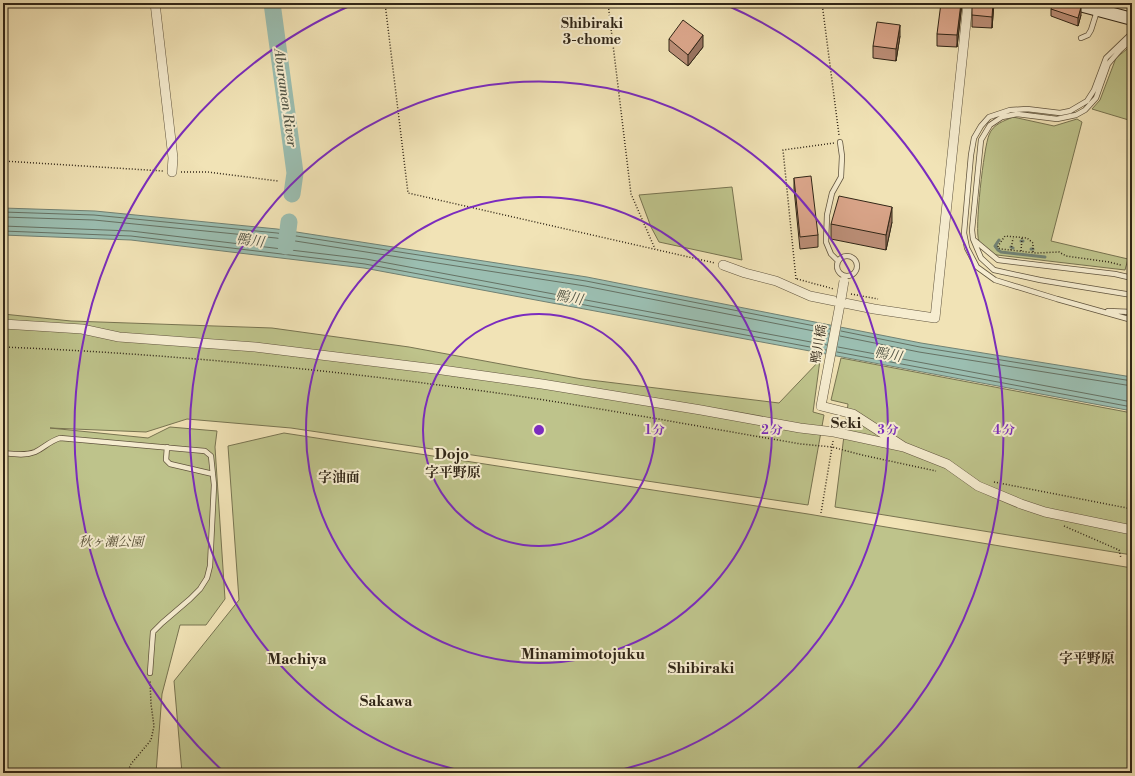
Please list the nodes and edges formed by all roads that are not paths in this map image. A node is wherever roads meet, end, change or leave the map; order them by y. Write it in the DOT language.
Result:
graph roads {
  1 [pos="155,3"];
  2 [pos="968,3"];
  3 [pos="1072,3"];
  4 [pos="1097,10"];
  5 [pos="1132,19"];
  6 [pos="1132,33"];
  7 [pos="1081,38"];
  8 [pos="1132,39"];
  9 [pos="840,142"];
  10 [pos="172,172"];
  11 [pos="973,239"];
  12 [pos="838,261"];
  13 [pos="723,265"];
  14 [pos="845,278"];
  15 [pos="1132,278"];
  16 [pos="1132,295"];
  17 [pos="840,300"];
  18 [pos="1100,311"];
  19 [pos="1132,312"];
  20 [pos="1132,320"];
  21 [pos="3,324"];
  22 [pos="167,447"];
  23 [pos="904,447"];
  24 [pos="3,453"];
  25 [pos="213,474"];
  26 [pos="1132,530"];
  27 [pos="150,673"];
  1 -- 10 [label="street"];
  2 -- 17 [label="street"];
  3 -- 4 [label="street"];
  4 -- 5 [label="street"];
  4 -- 7 [label="lane"];
  6 -- 18 [label="lane"];
  8 -- 11 [label="lane"];
  9 -- 12 [label="lane"];
  11 -- 15 [label="lane"];
  11 -- 16 [label="lane"];
  12 -- 14 [label="lane"];
  12 -- 14 [label="lane"];
  13 -- 17 [label="street"];
  14 -- 17 [label="street, 鴨川橋, bridge"];
  17 -- 23 [label="street, 鴨川橋"];
  18 -- 19 [label="lane"];
  18 -- 20 [label="lane"];
  21 -- 23 [label="street"];
  22 -- 24 [label="lane"];
  22 -- 25 [label="lane"];
  22 -- 25 [label="lane"];
  23 -- 26 [label="street"];
  25 -- 27 [label="lane"];
}
